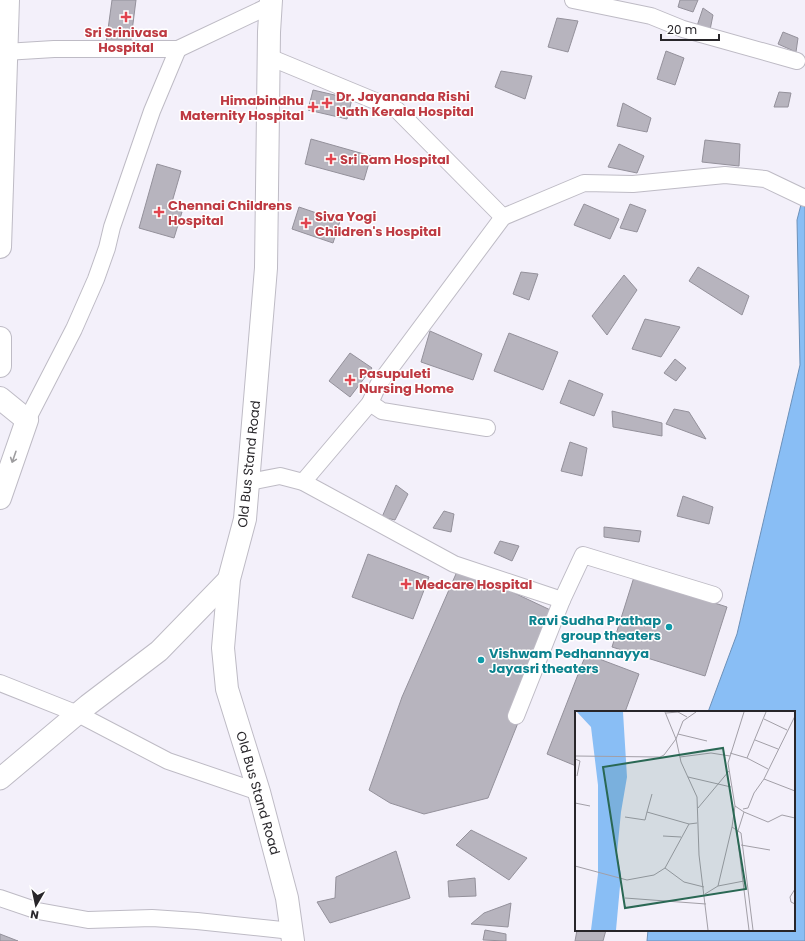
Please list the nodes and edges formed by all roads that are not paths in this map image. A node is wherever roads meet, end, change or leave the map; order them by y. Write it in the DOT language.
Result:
graph roads {
  1 [pos="8,0"];
  2 [pos="573,0"];
  3 [pos="271,2"];
  4 [pos="178,49"];
  5 [pos="5,52"];
  6 [pos="269,57"];
  7 [pos="797,61"];
  8 [pos="805,198"];
  9 [pos="503,218"];
  10 [pos="0,247"];
  11 [pos="0,338"];
  12 [pos="0,366"];
  13 [pos="0,398"];
  14 [pos="370,403"];
  15 [pos="27,420"];
  16 [pos="487,428"];
  17 [pos="249,482"];
  18 [pos="303,482"];
  19 [pos="0,498"];
  20 [pos="229,580"];
  21 [pos="714,595"];
  22 [pos="562,600"];
  23 [pos="0,683"];
  24 [pos="78,714"];
  25 [pos="516,716"];
  26 [pos="0,779"];
  27 [pos="259,792"];
  28 [pos="0,898"];
  29 [pos="292,936"];
  1 -- 5 [label="main road"];
  2 -- 7 [label="street"];
  3 -- 4 [label="street"];
  3 -- 6 [label="main road, Old Bus Stand Road"];
  4 -- 5 [label="street"];
  4 -- 15 [label="street"];
  5 -- 10 [label="main road"];
  6 -- 9 [label="street"];
  6 -- 17 [label="main road, Old Bus Stand Road"];
  8 -- 9 [label="street"];
  9 -- 14 [label="street"];
  11 -- 12 [label="main road"];
  13 -- 15 [label="main road"];
  14 -- 16 [label="street"];
  14 -- 18 [label="street"];
  15 -- 19 [label="main road, one-way"];
  17 -- 18 [label="street"];
  17 -- 20 [label="main road, Old Bus Stand Road"];
  18 -- 22 [label="street"];
  20 -- 24 [label="street"];
  20 -- 27 [label="main road, Old Bus Stand Road"];
  21 -- 22 [label="street"];
  22 -- 25 [label="street"];
  23 -- 24 [label="street"];
  24 -- 26 [label="street"];
  24 -- 27 [label="street"];
  27 -- 29 [label="main road, Old Bus Stand Road"];
  28 -- 29 [label="street"];
}
